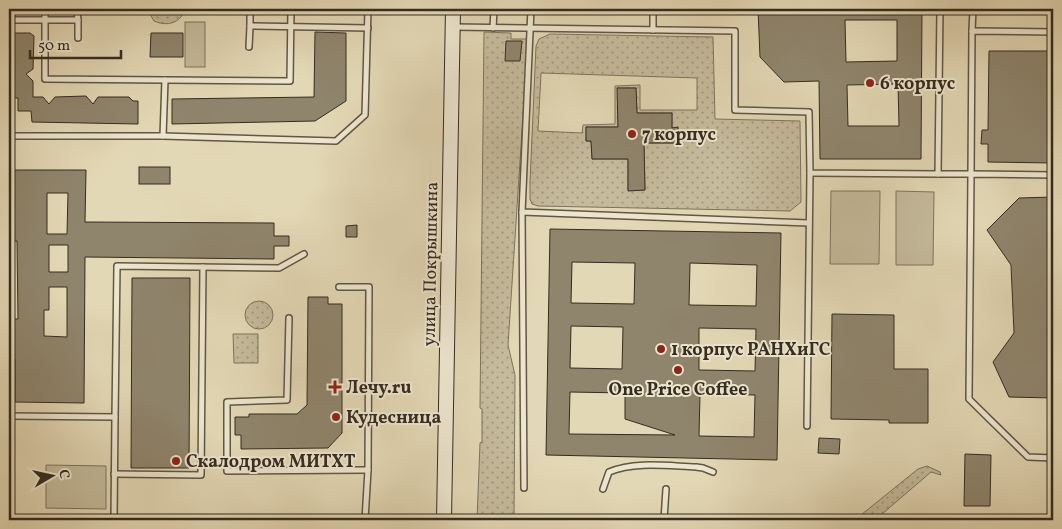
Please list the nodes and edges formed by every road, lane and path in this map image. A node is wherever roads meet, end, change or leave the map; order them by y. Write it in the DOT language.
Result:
graph roads {
  1 [pos="45,9"];
  2 [pos="77,9"];
  3 [pos="250,9"];
  4 [pos="291,9"];
  5 [pos="368,9"];
  6 [pos="452,9"];
  7 [pos="494,9"];
  8 [pos="531,9"];
  9 [pos="653,9"];
  10 [pos="940,9"];
  11 [pos="973,9"];
  12 [pos="45,19"];
  13 [pos="9,20"];
  14 [pos="78,20"];
  15 [pos="250,26"];
  16 [pos="290,27"];
  17 [pos="453,27"];
  18 [pos="530,27"];
  19 [pos="368,28"];
  20 [pos="493,28"];
  21 [pos="653,30"];
  22 [pos="972,31"];
  23 [pos="1053,32"];
  24 [pos="78,38"];
  25 [pos="249,47"];
  26 [pos="164,80"];
  27 [pos="9,136"];
  28 [pos="163,136"];
  29 [pos="810,173"];
  30 [pos="938,174"];
  31 [pos="971,174"];
  32 [pos="1053,175"];
  33 [pos="522,212"];
  34 [pos="809,224"];
  35 [pos="304,254"];
  36 [pos="203,268"];
  37 [pos="339,288"];
  38 [pos="288,318"];
  39 [pos="9,416"];
  40 [pos="115,417"];
  41 [pos="807,426"];
  42 [pos="1053,458"];
  43 [pos="368,470"];
  44 [pos="713,472"];
  45 [pos="114,474"];
  46 [pos="524,488"];
  47 [pos="603,489"];
  48 [pos="666,489"];
  49 [pos="114,520"];
  50 [pos="364,520"];
  51 [pos="444,520"];
  52 [pos="664,520"];
  1 -- 12 [label="lane"];
  2 -- 14 [label="lane"];
  3 -- 15 [label="lane"];
  4 -- 16 [label="lane"];
  5 -- 19 [label="lane"];
  6 -- 17 [label="main road, улица Покрышкина"];
  7 -- 20 [label="lane"];
  8 -- 18 [label="lane"];
  9 -- 21 [label="lane"];
  10 -- 30 [label="lane"];
  11 -- 22 [label="lane"];
  12 -- 13 [label="lane"];
  12 -- 14 [label="lane"];
  12 -- 26 [label="lane"];
  14 -- 24 [label="lane"];
  15 -- 16 [label="lane"];
  15 -- 25 [label="lane"];
  16 -- 19 [label="lane"];
  16 -- 26 [label="lane"];
  17 -- 20 [label="lane"];
  17 -- 51 [label="main road, улица Покрышкина"];
  18 -- 20 [label="lane"];
  18 -- 21 [label="lane"];
  18 -- 33 [label="lane"];
  19 -- 28 [label="lane"];
  21 -- 29 [label="lane"];
  22 -- 23 [label="lane"];
  22 -- 31 [label="lane"];
  26 -- 28 [label="lane"];
  27 -- 28 [label="lane"];
  29 -- 30 [label="lane"];
  29 -- 34 [label="lane"];
  30 -- 31 [label="lane"];
  31 -- 32 [label="lane"];
  31 -- 42 [label="lane"];
  33 -- 34 [label="lane"];
  33 -- 46 [label="lane"];
  34 -- 41 [label="lane"];
  35 -- 36 [label="lane"];
  36 -- 40 [label="lane"];
  36 -- 45 [label="lane"];
  37 -- 43 [label="lane"];
  38 -- 43 [label="lane"];
  39 -- 40 [label="lane"];
  40 -- 45 [label="lane"];
  43 -- 50 [label="lane"];
  44 -- 47 [label="lane"];
  45 -- 49 [label="lane"];
  48 -- 52 [label="lane"];
}
